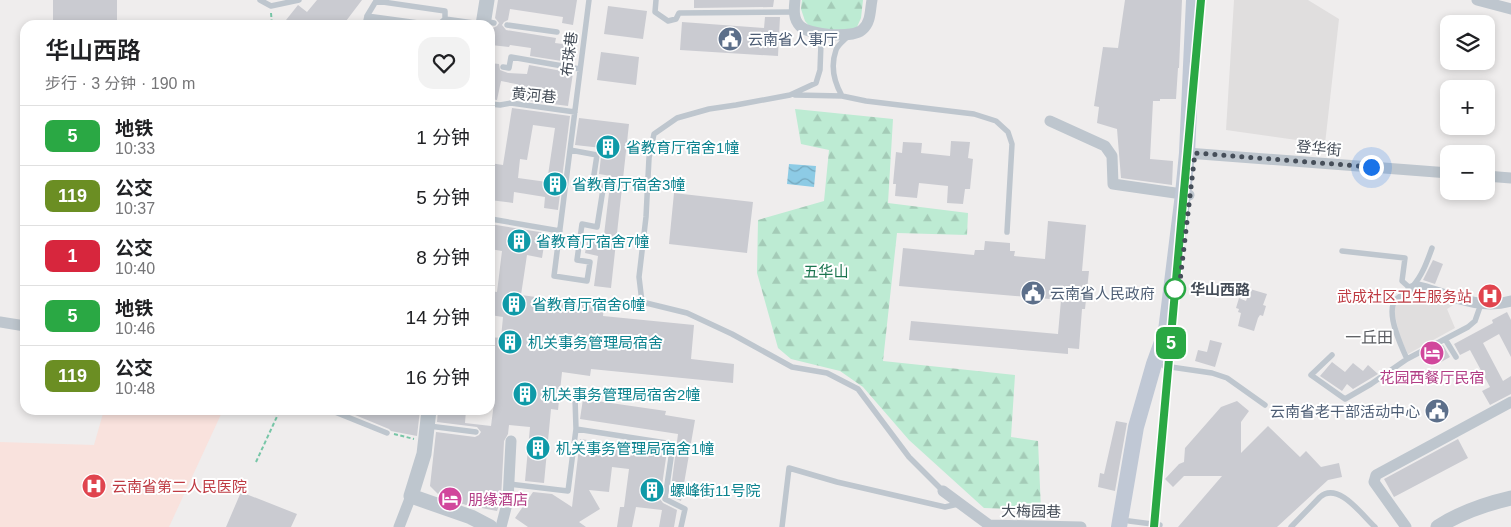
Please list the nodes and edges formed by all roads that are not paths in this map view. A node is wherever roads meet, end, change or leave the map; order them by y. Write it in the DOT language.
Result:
graph roads {
  1 [pos="260,0"];
  2 [pos="298,0"];
  3 [pos="487,0"];
  4 [pos="589,0"];
  5 [pos="656,0"];
  6 [pos="795,0"];
  7 [pos="872,0"];
  8 [pos="1194,0"];
  9 [pos="1201,0"];
  10 [pos="1476,0"];
  11 [pos="1511,9"];
  12 [pos="794,12"];
  13 [pos="367,16"];
  14 [pos="445,19"];
  15 [pos="367,20"];
  16 [pos="396,20"];
  17 [pos="455,20"];
  18 [pos="486,20"];
  19 [pos="508,25"];
  20 [pos="808,31"];
  21 [pos="557,32"];
  22 [pos="849,35"];
  23 [pos="503,67"];
  24 [pos="580,69"];
  25 [pos="790,94"];
  26 [pos="842,96"];
  27 [pos="495,104"];
  28 [pos="575,112"];
  29 [pos="1050,121"];
  30 [pos="570,150"];
  31 [pos="1191,153"];
  32 [pos="1440,172"];
  33 [pos="1495,177"];
  34 [pos="1511,178"];
  35 [pos="1187,195"];
  36 [pos="495,220"];
  37 [pos="560,231"];
  38 [pos="1007,232"];
  39 [pos="1432,248"];
  40 [pos="1342,250"];
  41 [pos="1411,289"];
  42 [pos="1511,301"];
  43 [pos="1481,304"];
  44 [pos="0,322"];
  45 [pos="20,325"];
  46 [pos="1445,339"];
  47 [pos="1332,355"];
  48 [pos="1456,357"];
  49 [pos="1407,359"];
  50 [pos="1164,366"];
  51 [pos="575,398"];
  52 [pos="1511,402"];
  53 [pos="1265,405"];
  54 [pos="342,415"];
  55 [pos="429,415"];
  56 [pos="428,426"];
  57 [pos="576,429"];
  58 [pos="476,432"];
  59 [pos="387,433"];
  60 [pos="512,441"];
  61 [pos="509,484"];
  62 [pos="943,491"];
  63 [pos="411,496"];
  64 [pos="1511,498"];
  65 [pos="960,504"];
  66 [pos="1125,525"];
  67 [pos="1160,525"];
  68 [pos="984,526"];
  69 [pos="399,527"];
  70 [pos="490,527"];
  71 [pos="501,527"];
  72 [pos="681,527"];
  73 [pos="782,527"];
  74 [pos="1081,527"];
  75 [pos="1291,527"];
  76 [pos="1376,527"];
  77 [pos="1406,527"];
  78 [pos="1438,527"];
  1 -- 2 [label="lane"];
  3 -- 18 [label="street"];
  4 -- 24 [label="lane, 布珠巷"];
  5 -- 12 [label="lane"];
  6 -- 12 [label="street"];
  7 -- 22 [label="street"];
  8 -- 31 [label="main road"];
  9 -- 31 [label="main road"];
  10 -- 11 [label="street"];
  12 -- 20 [label="street"];
  13 -- 14 [label="lane"];
  13 -- 15 [label="lane"];
  13 -- 16 [label="lane"];
  14 -- 17 [label="lane"];
  19 -- 21 [label="lane"];
  20 -- 22 [label="street"];
  20 -- 25 [label="lane"];
  22 -- 26 [label="lane"];
  23 -- 24 [label="lane"];
  24 -- 28 [label="lane, 布珠巷"];
  25 -- 26 [label="lane"];
  25 -- 62 [label="lane"];
  26 -- 38 [label="lane"];
  27 -- 28 [label="lane, 黄河巷"];
  28 -- 30 [label="lane, 布珠巷"];
  29 -- 35 [label="street"];
  30 -- 37 [label="lane, 布珠巷"];
  30 -- 37 [label="lane, 布珠巷"];
  31 -- 32 [label="street, 登华街"];
  31 -- 35 [label="main road"];
  33 -- 34 [label="street"];
  35 -- 50 [label="main road"];
  35 -- 66 [label="main road"];
  36 -- 37 [label="lane"];
  39 -- 41 [label="lane"];
  40 -- 41 [label="lane"];
  41 -- 43 [label="street"];
  41 -- 49 [label="lane"];
  42 -- 43 [label="street"];
  43 -- 46 [label="lane"];
  44 -- 45 [label="street"];
  46 -- 48 [label="lane"];
  46 -- 49 [label="lane"];
  47 -- 49 [label="lane"];
  50 -- 53 [label="lane"];
  50 -- 66 [label="main road"];
  51 -- 57 [label="lane"];
  52 -- 77 [label="street"];
  54 -- 59 [label="lane"];
  55 -- 56 [label="street"];
  56 -- 58 [label="lane"];
  56 -- 63 [label="street"];
  57 -- 61 [label="lane"];
  57 -- 72 [label="lane"];
  60 -- 61 [label="street"];
  61 -- 71 [label="street"];
  62 -- 65 [label="street"];
  63 -- 69 [label="street"];
  63 -- 70 [label="street"];
  64 -- 78 [label="street"];
  65 -- 68 [label="street"];
  65 -- 73 [label="lane"];
  66 -- 67 [label="lane"];
  68 -- 74 [label="street, 大梅园巷"];
  75 -- 76 [label="lane"];
}
